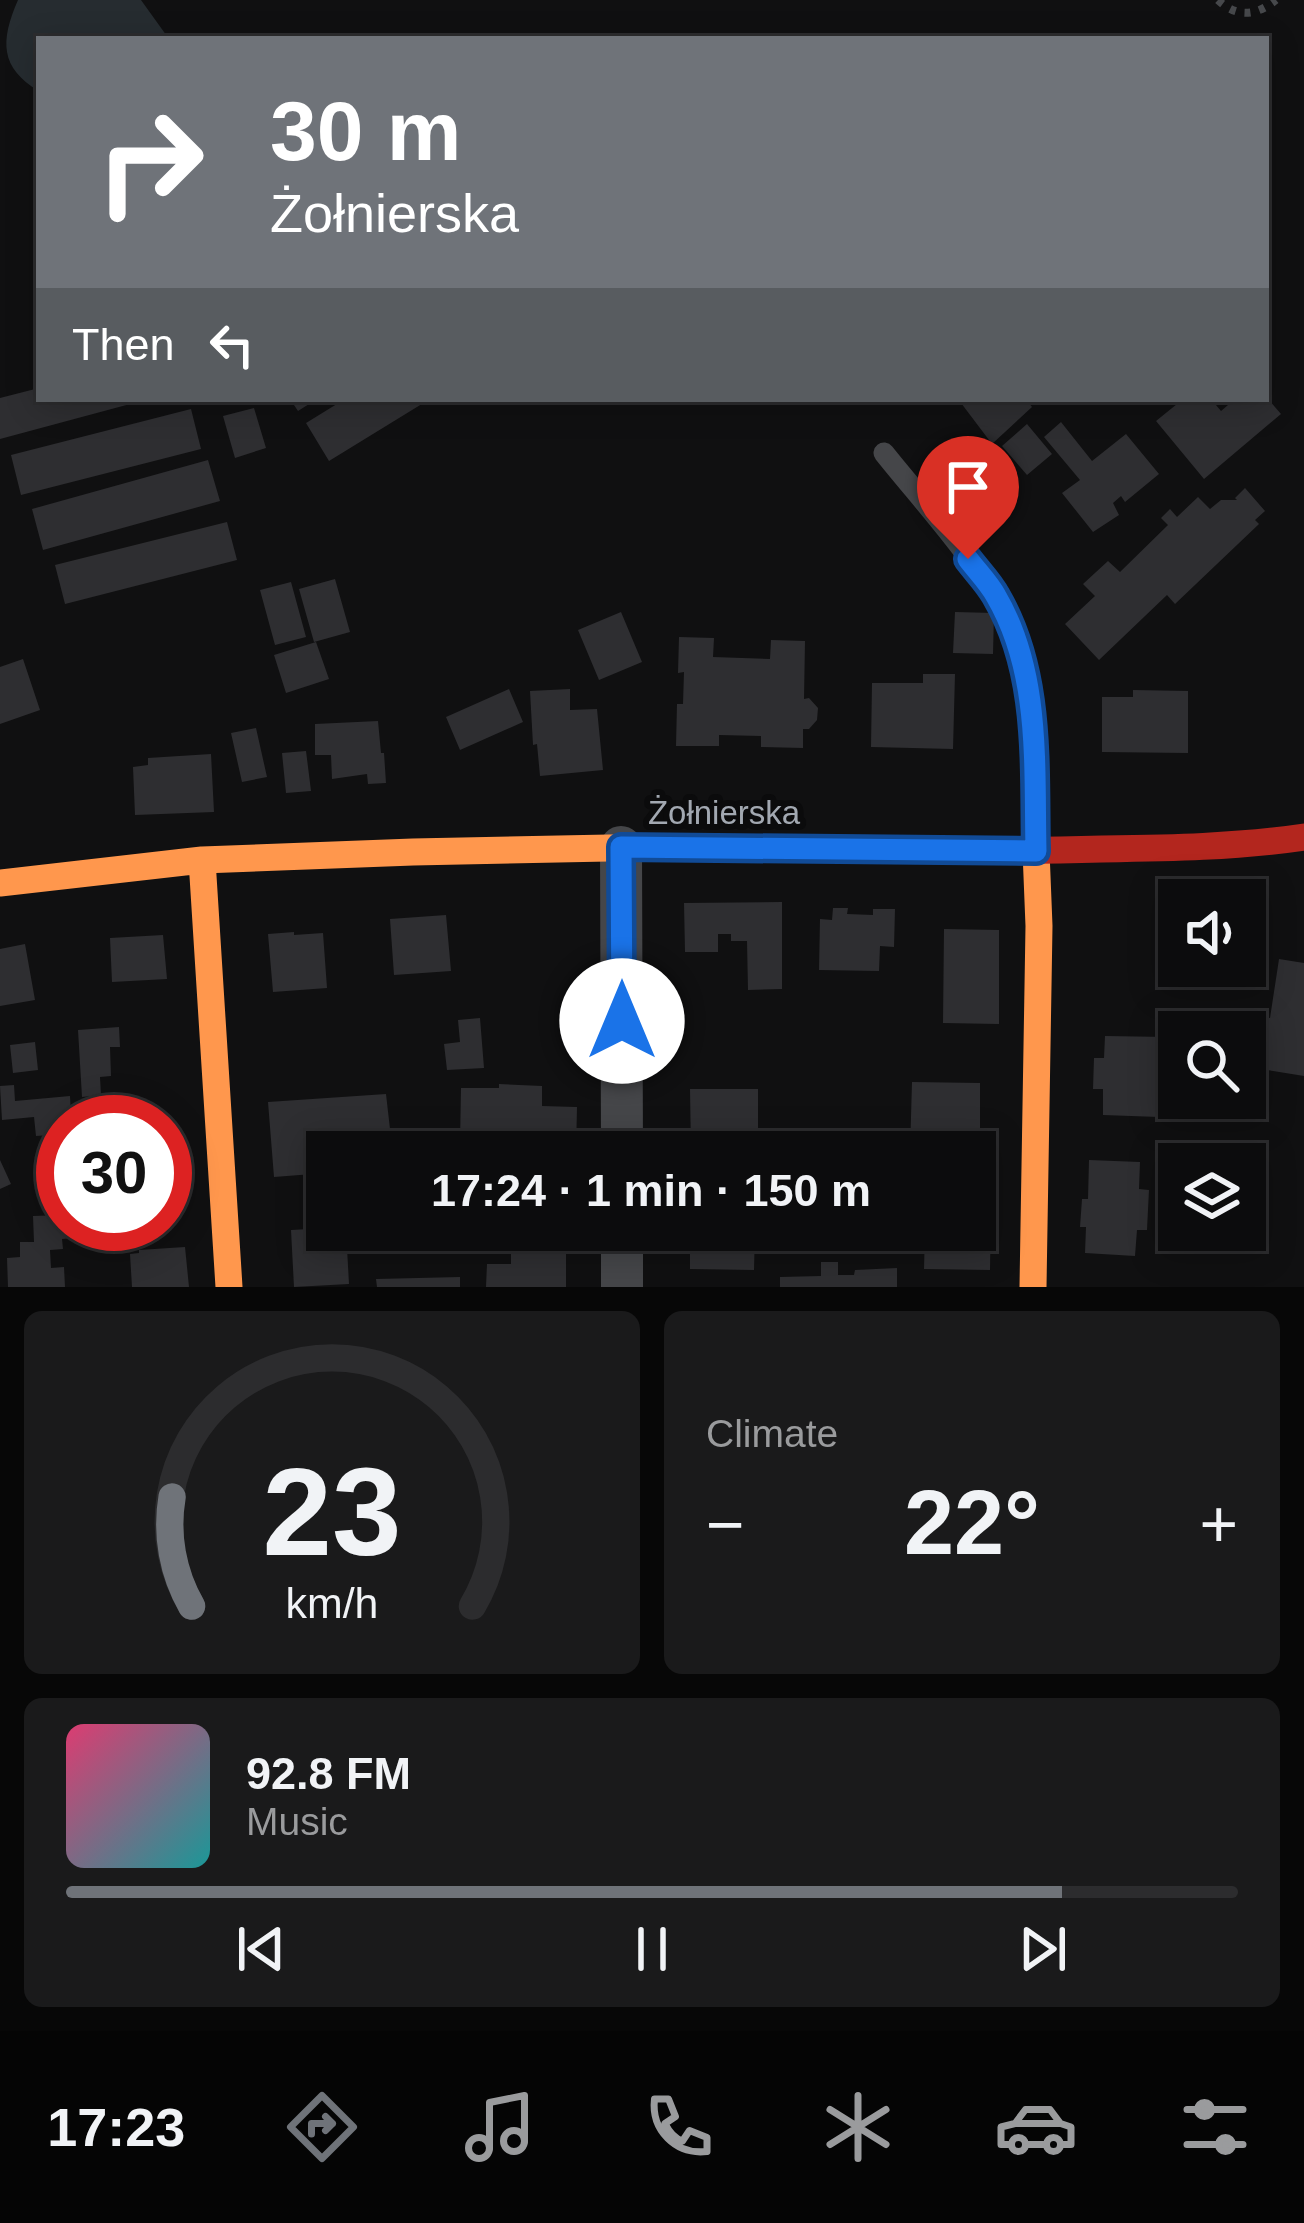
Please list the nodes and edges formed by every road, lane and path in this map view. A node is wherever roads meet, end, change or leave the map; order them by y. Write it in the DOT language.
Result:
graph roads {
  1 [pos="1218,0"];
  2 [pos="1276,0"];
  3 [pos="884,453"];
  4 [pos="1304,837"];
  5 [pos="621,847"];
  6 [pos="1036,851"];
  7 [pos="202,860"];
  8 [pos="0,883"];
  9 [pos="622,1131"];
  10 [pos="622,1251"];
  11 [pos="229,1287"];
  12 [pos="622,1287"];
  13 [pos="1033,1287"];
  1 -- 2 [label="path"];
  3 -- 6 [label="lane"];
  4 -- 6 [label="street, Żołnierska"];
  5 -- 6 [label="street, Żołnierska"];
  5 -- 7 [label="street, Żołnierska"];
  5 -- 9 [label="street"];
  6 -- 13 [label="street"];
  7 -- 8 [label="street, Żołnierska"];
  7 -- 11 [label="street"];
  10 -- 12 [label="street"];
}
